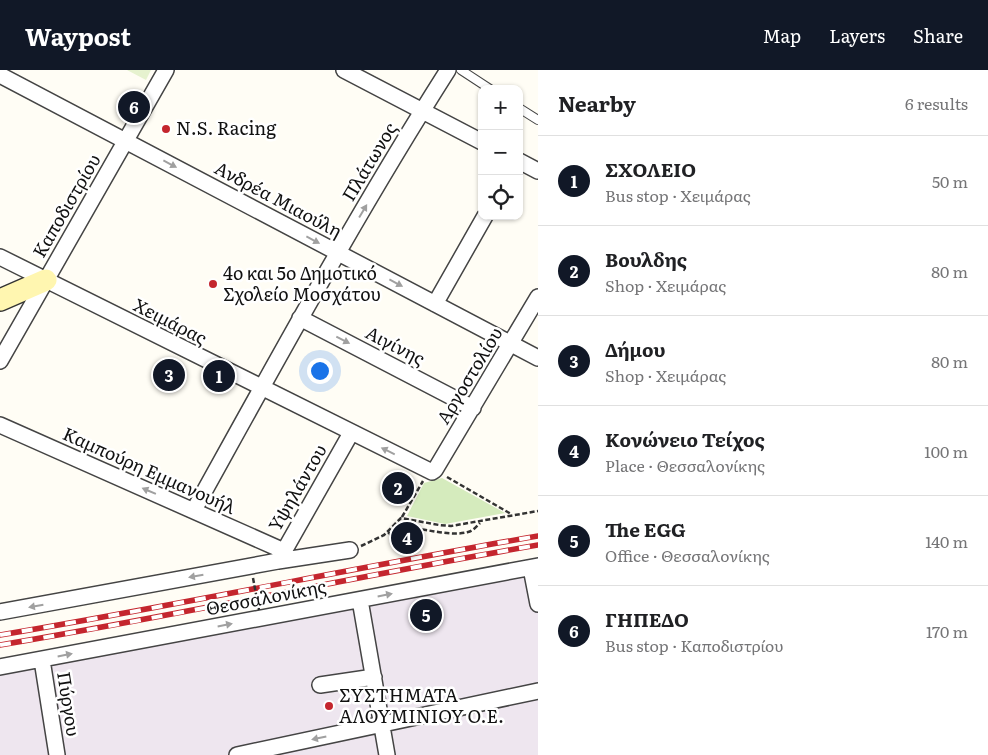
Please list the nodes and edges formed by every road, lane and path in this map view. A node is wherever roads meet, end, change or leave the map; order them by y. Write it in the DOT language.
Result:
graph roads {
  1 [pos="166,70"];
  2 [pos="344,70"];
  3 [pos="448,70"];
  4 [pos="461,70"];
  5 [pos="0,75"];
  6 [pos="484,85"];
  7 [pos="422,110"];
  8 [pos="523,111"];
  9 [pos="538,120"];
  10 [pos="478,140"];
  11 [pos="126,141"];
  12 [pos="523,164"];
  13 [pos="538,171"];
  14 [pos="483,220"];
  15 [pos="338,252"];
  16 [pos="0,257"];
  17 [pos="46,280"];
  18 [pos="538,297"];
  19 [pos="0,300"];
  20 [pos="435,304"];
  21 [pos="300,318"];
  22 [pos="511,344"];
  23 [pos="538,358"];
  24 [pos="0,361"];
  25 [pos="261,388"];
  26 [pos="473,408"];
  27 [pos="0,425"];
  28 [pos="351,433"];
  29 [pos="432,471"];
  30 [pos="194,510"];
  31 [pos="538,511"];
  32 [pos="513,515"];
  33 [pos="401,518"];
  34 [pos="482,521"];
  35 [pos="388,532"];
  36 [pos="355,548"];
  37 [pos="281,556"];
  38 [pos="534,567"];
  39 [pos="253,578"];
  40 [pos="360,600"];
  41 [pos="538,604"];
  42 [pos="259,610"];
  43 [pos="0,612"];
  44 [pos="42,660"];
  45 [pos="0,667"];
  46 [pos="374,677"];
  47 [pos="320,685"];
  48 [pos="538,691"];
  49 [pos="382,724"];
  50 [pos="57,755"];
  51 [pos="237,755"];
  52 [pos="387,755"];
  1 -- 11 [label="street, Καποδιστρίου"];
  2 -- 7 [label="street"];
  3 -- 7 [label="street, Πλάτωνος"];
  4 -- 6 [label="lane"];
  5 -- 11 [label="street, Ανδρέα Μιαούλη"];
  7 -- 10 [label="street"];
  15 -- 7 [label="street, Πλάτωνος, one-way"];
  8 -- 9 [label="lane"];
  11 -- 15 [label="street, Ανδρέα Μιαούλη, one-way"];
  11 -- 17 [label="street, Καποδιστρίου"];
  12 -- 13 [label="street"];
  14 -- 20 [label="street"];
  15 -- 20 [label="street, Ανδρέα Μιαούλη, one-way"];
  15 -- 21 [label="street, Πλάτωνος"];
  16 -- 17 [label="street, Χειμάρας"];
  17 -- 19 [label="street"];
  17 -- 24 [label="street, Καποδιστρίου"];
  17 -- 25 [label="street, Χειμάρας"];
  18 -- 22 [label="street, Αργοστολίου"];
  20 -- 22 [label="street, Ανδρέα Μιαούλη"];
  21 -- 25 [label="street, Πλάτωνος"];
  21 -- 26 [label="street, Αιγίνης, one-way"];
  22 -- 23 [label="street, Ανδρέα Μιαούλη"];
  22 -- 26 [label="street, Αργοστολίου"];
  25 -- 28 [label="street, Χειμάρας"];
  25 -- 30 [label="street, Πλάτωνος"];
  26 -- 29 [label="street, Αργοστολίου"];
  30 -- 27 [label="street, Καμπούρη Εμμανουήλ, one-way"];
  29 -- 28 [label="street, Χειμάρας, one-way"];
  28 -- 37 [label="street, Υψηλάντου"];
  29 -- 32 [label="path"];
  29 -- 33 [label="path"];
  30 -- 37 [label="street, Καμπούρη Εμμανουήλ"];
  31 -- 32 [label="path"];
  32 -- 34 [label="path"];
  33 -- 34 [label="path"];
  33 -- 35 [label="path"];
  34 -- 35 [label="path"];
  35 -- 36 [label="path"];
  36 -- 37 [label="street, Θεσσαλονίκης"];
  37 -- 43 [label="street, Θεσσαλονίκης, one-way"];
  40 -- 38 [label="street, Θεσσαλονίκης, one-way"];
  38 -- 41 [label="street"];
  39 -- 42 [label="path, bridge"];
  44 -- 40 [label="street, Θεσσαλονίκης, one-way"];
  40 -- 46 [label="street"];
  44 -- 45 [label="street, Θεσσαλονίκης"];
  44 -- 50 [label="street, Πύργου"];
  46 -- 47 [label="street"];
  46 -- 49 [label="street"];
  48 -- 49 [label="street"];
  49 -- 51 [label="street, one-way"];
  49 -- 52 [label="street"];
}
